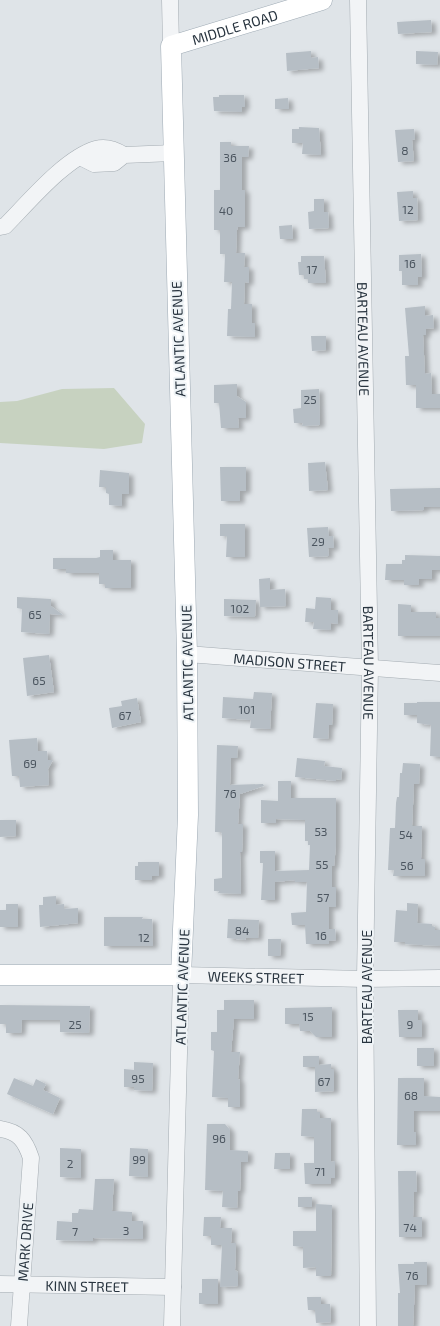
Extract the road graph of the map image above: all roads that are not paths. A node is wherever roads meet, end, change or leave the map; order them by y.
1 (170, 0) edge
2 (322, 0) edge
3 (358, 0) edge
4 (171, 46) junction
5 (173, 153) junction
6 (0, 227) edge
7 (187, 654) junction
8 (370, 667) junction
9 (440, 673) edge
10 (0, 975) edge
11 (181, 975) junction
12 (440, 978) edge
13 (365, 980) junction
14 (0, 1129) edge
15 (0, 1284) edge
16 (22, 1284) junction
17 (173, 1287) junction
18 (19, 1326) edge
19 (172, 1326) edge
20 (368, 1326) edge

1 - 4 street, ATLANTIC AVENUE
2 - 4 main road, MIDDLE ROAD
3 - 8 street, BARTEAU AVENUE
4 - 5 main road, ATLANTIC AVENUE
5 - 6 street
5 - 7 main road, ATLANTIC AVENUE
7 - 8 street, MADISON STREET
7 - 11 main road, ATLANTIC AVENUE
8 - 9 street, MADISON STREET
8 - 13 street, BARTEAU AVENUE
10 - 11 main road, WEEKS STREET
11 - 13 street, WEEKS STREET
11 - 17 street, ATLANTIC AVENUE
12 - 13 street, WEEKS STREET
13 - 20 street, BARTEAU AVENUE
14 - 16 street, MARK DRIVE
15 - 16 street, KINN STREET
16 - 17 street, KINN STREET
16 - 18 street, MARK DRIVE
17 - 19 street, ATLANTIC AVENUE

